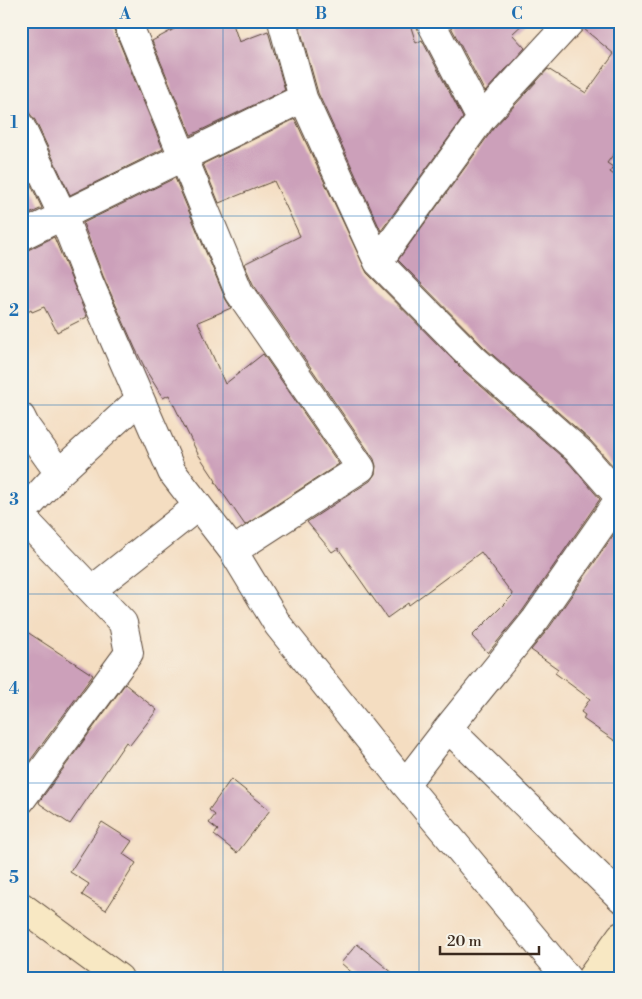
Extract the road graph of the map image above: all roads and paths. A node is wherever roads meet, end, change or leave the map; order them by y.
1 (126, 21) edge
2 (282, 21) edge
3 (430, 21) edge
4 (571, 21) edge
5 (303, 98) junction
6 (481, 119) junction
7 (21, 127) edge
8 (184, 157) junction
9 (63, 216) junction
10 (21, 236) edge
11 (378, 262) junction
12 (140, 399) junction
13 (21, 417) edge
14 (59, 473) junction
15 (198, 506) junction
16 (21, 515) edge
17 (233, 551) junction
18 (92, 590) junction
19 (448, 728) junction
20 (406, 784) junction
21 (21, 800) edge
22 (621, 898) edge
23 (21, 906) edge
24 (621, 936) edge
25 (119, 978) edge
26 (567, 978) edge
27 (591, 978) edge

1 - 8 street
2 - 5 street
3 - 6 street
4 - 6 street
5 - 8 street
5 - 11 street
6 - 11 street
7 - 9 street
8 - 9 street
8 - 17 street
9 - 10 street
9 - 12 street
11 - 19 street
12 - 14 street
12 - 15 street
13 - 14 street
14 - 16 street
15 - 17 street
15 - 18 street
16 - 18 street
17 - 20 street
18 - 21 street
19 - 20 street
19 - 22 street
20 - 26 street
23 - 25 main road
24 - 27 main road

